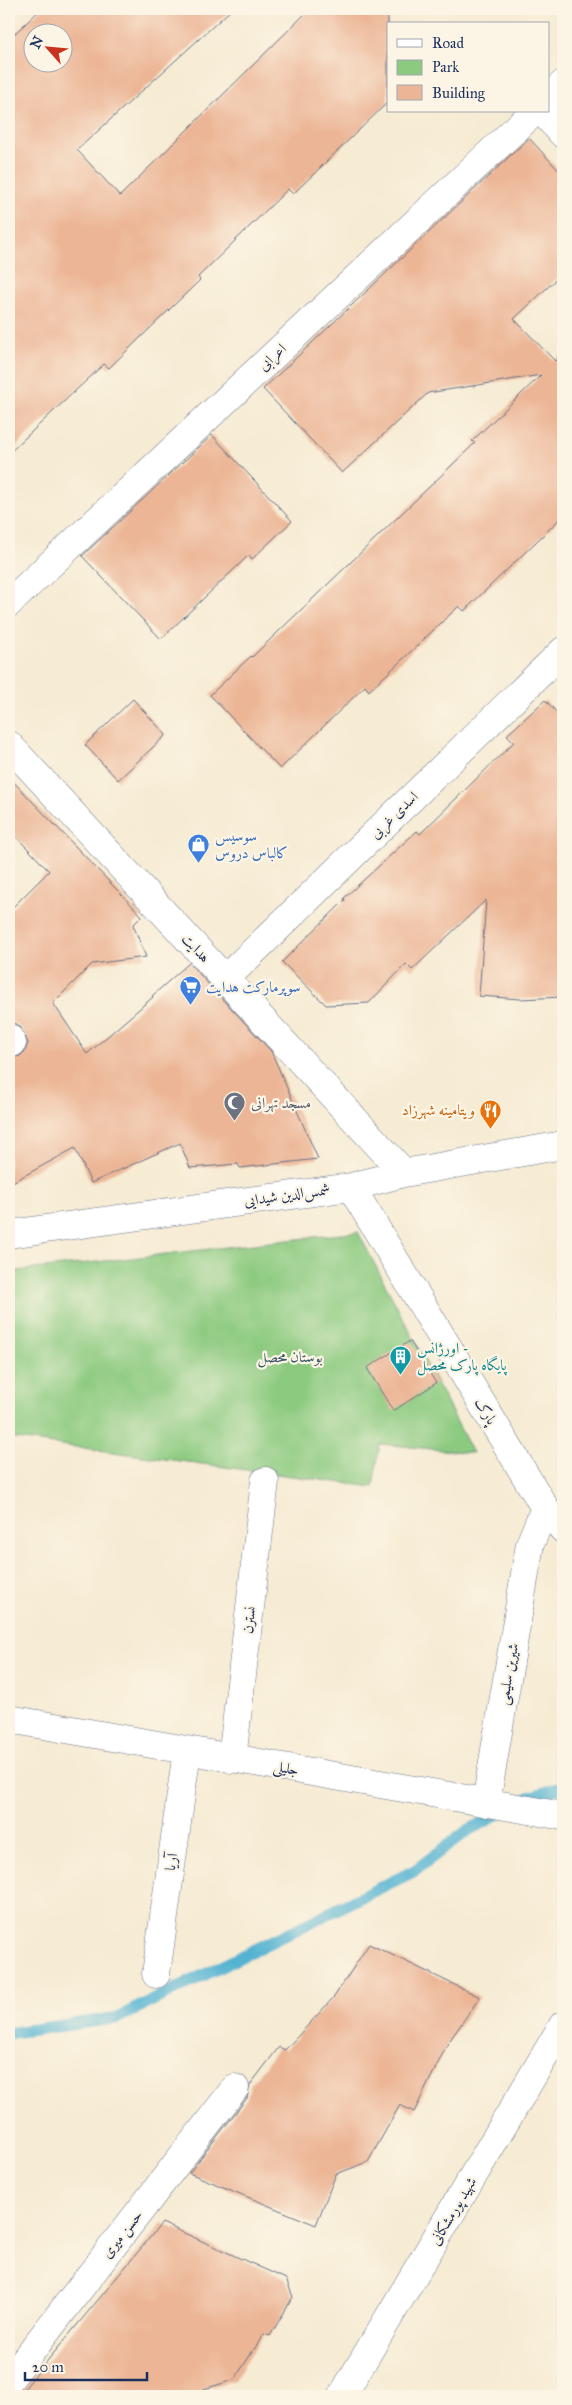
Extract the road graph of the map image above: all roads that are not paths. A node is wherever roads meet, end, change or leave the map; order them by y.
1 (563, 84) edge
2 (550, 96) edge
3 (534, 112) edge
4 (543, 112) edge
5 (563, 134) edge
6 (9, 602) edge
7 (563, 651) edge
8 (9, 745) edge
9 (225, 979) junction
10 (563, 1145) edge
11 (404, 1173) junction
12 (351, 1187) junction
13 (9, 1234) edge
14 (265, 1482) dead end
15 (545, 1508) junction
16 (563, 1529) edge
17 (9, 1720) edge
18 (187, 1751) junction
19 (232, 1759) junction
20 (486, 1803) junction
21 (563, 1816) edge
22 (156, 1974) dead end
23 (562, 2031) edge
24 (235, 2088) dead end
25 (9, 2380) edge
26 (342, 2396) edge

1 - 2 street
3 - 6 street, اعرابی
4 - 5 street
7 - 9 street, اسدی غربی
8 - 9 street, هدایت
9 - 11 street, هدایت
10 - 11 street, شمس‌الدین شیدایی
11 - 12 street, شمس‌الدین شیدایی
12 - 13 street, شمس‌الدین شیدایی
12 - 15 street, پارک
14 - 19 street, نسترن
15 - 16 street, پارک
15 - 20 street, شیرین سلیمی
17 - 18 street, جلیلی
18 - 19 street, جلیلی
18 - 22 street, آریا
19 - 20 street, جلیلی
20 - 21 street, جلیلی
23 - 26 street, شهید پورمشکانی
24 - 25 street, حسن میری

